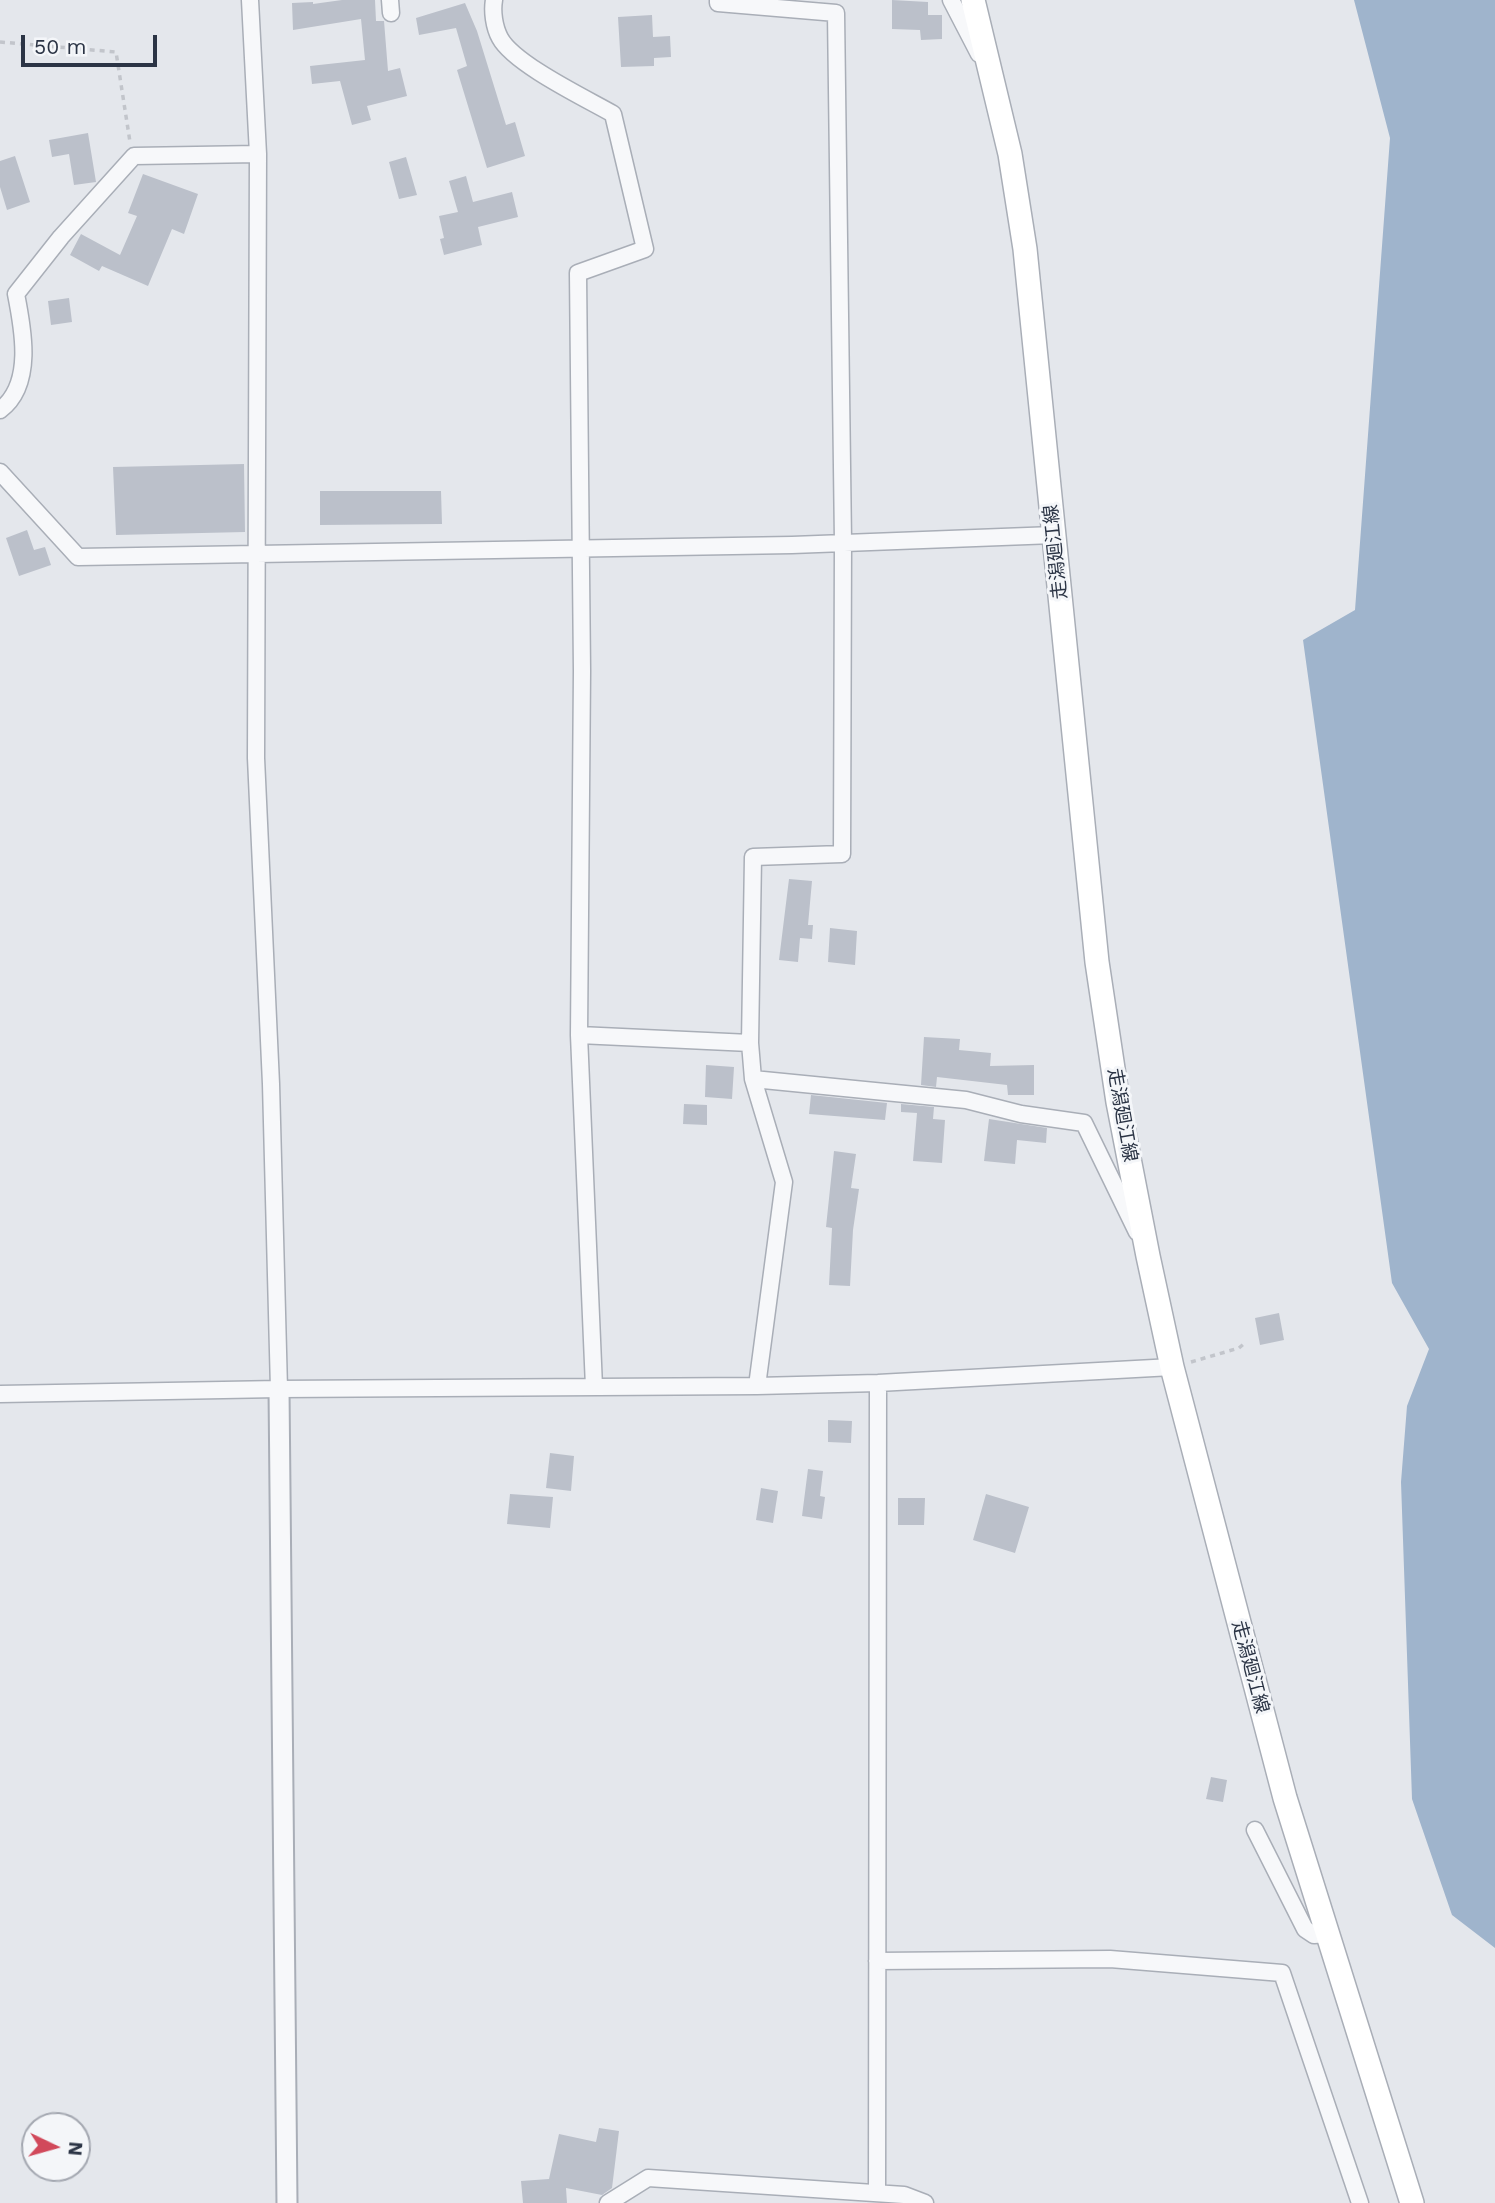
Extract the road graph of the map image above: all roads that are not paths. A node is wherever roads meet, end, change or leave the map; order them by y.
1 (250, 0) edge
2 (494, 0) edge
3 (718, 0) edge
4 (951, 0) edge
5 (973, 0) edge
6 (992, 79) junction
7 (258, 154) junction
8 (8, 292) edge
9 (0, 410) edge
10 (0, 472) edge
11 (1054, 535) junction
12 (843, 542) junction
13 (581, 546) junction
14 (257, 555) junction
15 (579, 1035) junction
16 (750, 1043) junction
17 (753, 1079) junction
18 (1148, 1256) junction
19 (1172, 1367) junction
20 (878, 1383) junction
21 (757, 1386) junction
22 (594, 1387) junction
23 (279, 1389) junction
24 (0, 1394) edge
25 (1255, 1830) dead end
26 (1327, 1934) junction
27 (877, 1961) junction
28 (877, 2193) junction
29 (287, 2203) edge
30 (608, 2203) edge
31 (925, 2203) edge
32 (1360, 2203) edge
33 (1412, 2203) edge

1 - 7 street
2 - 13 street
3 - 12 street
4 - 6 street
5 - 6 main road, 走潟廻江線
6 - 11 main road, 走潟廻江線
7 - 8 street
7 - 14 street
8 - 9 street
10 - 14 street
11 - 12 street
11 - 18 main road, 走潟廻江線
12 - 13 street
12 - 16 street
13 - 14 street
13 - 15 street
14 - 23 street
15 - 16 street
15 - 22 street
16 - 17 street
17 - 18 street
17 - 21 street
18 - 19 main road, 走潟廻江線
19 - 20 street
19 - 26 main road, 走潟廻江線
20 - 21 street
20 - 27 street
21 - 22 street
22 - 23 street
23 - 24 street
23 - 29 street
25 - 26 street
26 - 33 main road, 走潟廻江線
27 - 28 street
27 - 32 street
28 - 30 street
28 - 31 street

